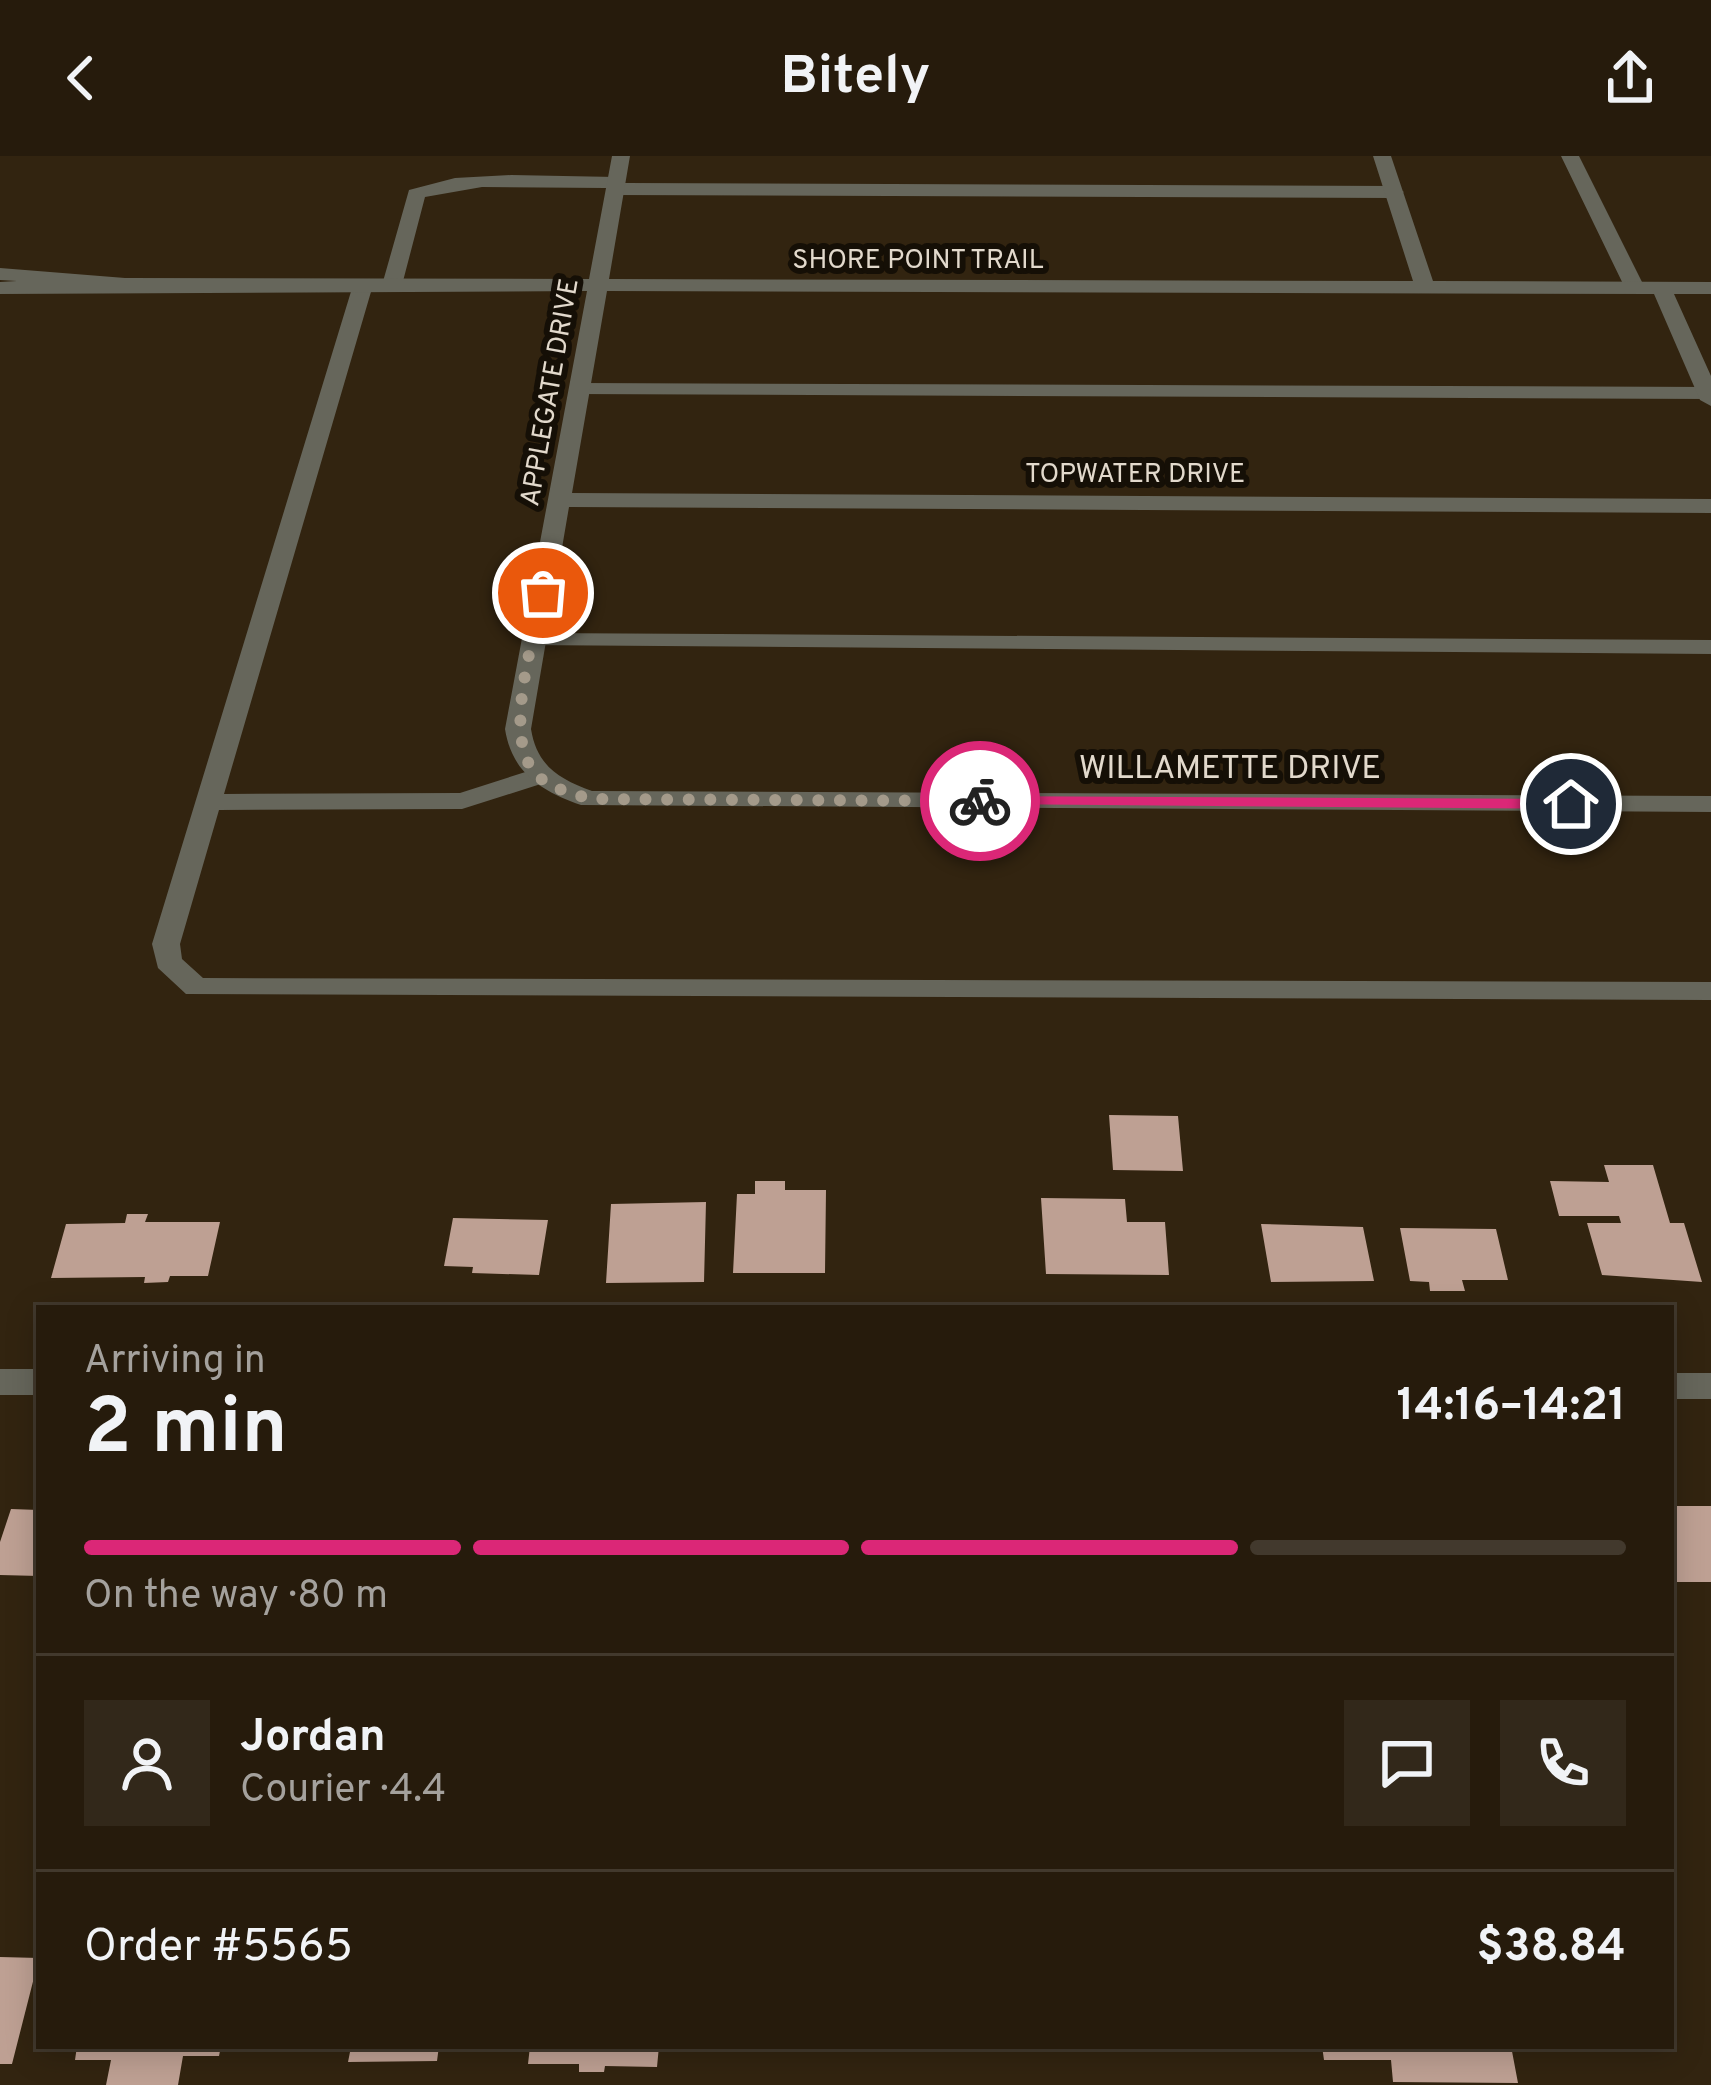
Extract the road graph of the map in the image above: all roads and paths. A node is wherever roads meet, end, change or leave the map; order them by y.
1 (621, 156) edge
2 (1382, 156) edge
3 (1570, 156) edge
4 (616, 186) junction
5 (1394, 192) junction
6 (0, 274) edge
7 (125, 284) junction
8 (378, 285) junction
9 (598, 285) junction
10 (1425, 287) junction
11 (0, 288) edge
12 (1635, 288) junction
13 (1661, 288) junction
14 (1711, 288) edge
15 (580, 389) junction
16 (1710, 395) edge
17 (560, 500) junction
18 (1711, 506) edge
19 (534, 640) junction
20 (1711, 647) edge
21 (538, 776) junction
22 (208, 802) junction
23 (1711, 804) edge
24 (1711, 991) edge
25 (0, 1382) edge
26 (36, 1382) edge
27 (1674, 1386) edge
28 (1711, 1386) edge

1 - 4 street, APPLEGATE DRIVE
2 - 5 street
3 - 12 street
4 - 5 street
4 - 8 street
4 - 9 street, APPLEGATE DRIVE
5 - 10 street
6 - 7 street, SHORE POINT TRAIL
7 - 8 street, SHORE POINT TRAIL
7 - 11 street, SHORE POINT TRAIL
8 - 9 street, SHORE POINT TRAIL
8 - 22 street
9 - 10 street, SHORE POINT TRAIL
9 - 15 street, APPLEGATE DRIVE
10 - 12 street, SHORE POINT TRAIL
12 - 13 street, SHORE POINT TRAIL
13 - 14 street, SHORE POINT TRAIL
13 - 16 street
15 - 16 street
15 - 17 street, APPLEGATE DRIVE
17 - 18 street, TOPWATER DRIVE
17 - 19 street, APPLEGATE DRIVE
19 - 20 street
19 - 21 street, APPLEGATE DRIVE
21 - 22 street
21 - 23 street, WILLAMETTE DRIVE
22 - 24 street
25 - 26 street
27 - 28 street

